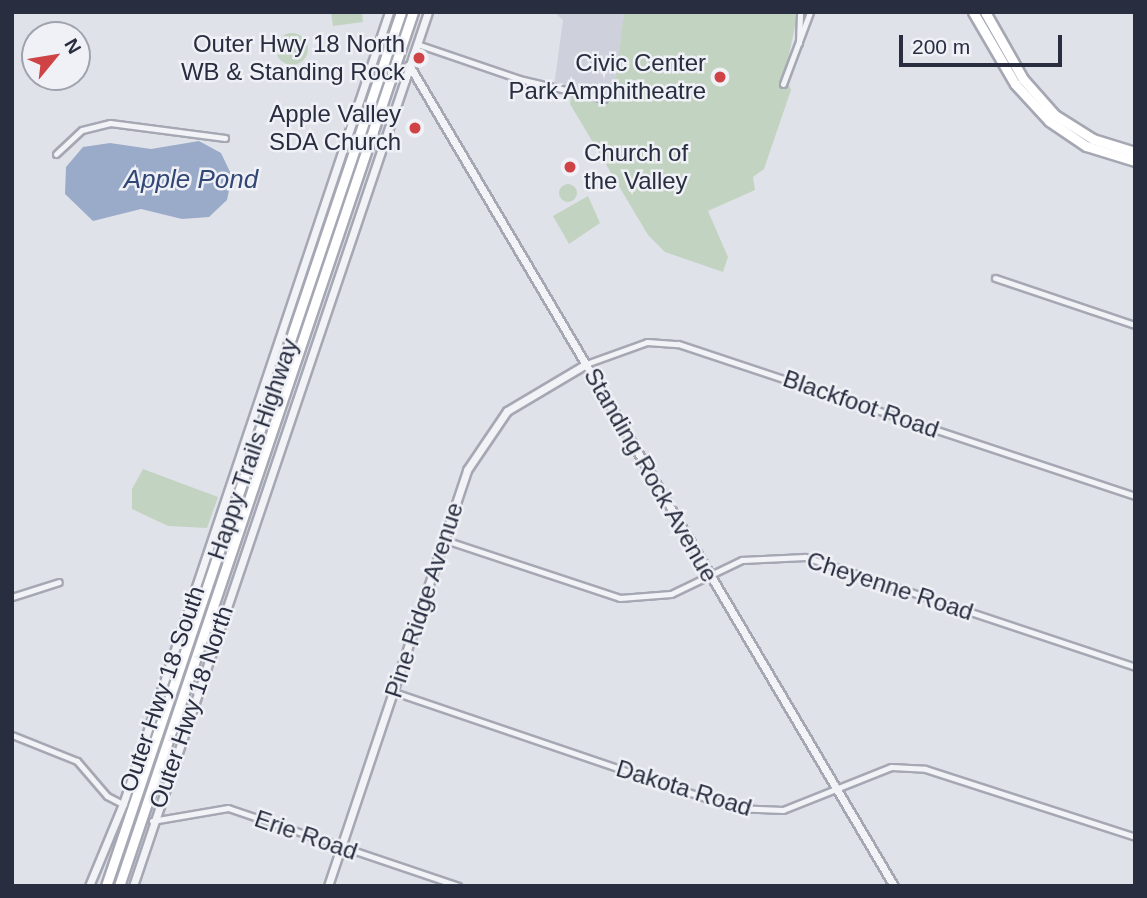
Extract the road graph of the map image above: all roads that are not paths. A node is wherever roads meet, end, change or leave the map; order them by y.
1 (389, 12) edge
2 (401, 12) edge
3 (413, 12) edge
4 (428, 12) edge
5 (800, 12) edge
6 (810, 12) edge
7 (973, 12) edge
8 (985, 12) edge
9 (799, 43) junction
10 (417, 44) junction
11 (409, 65) junction
12 (783, 84) dead end
13 (604, 99) dead end
14 (225, 138) dead end
15 (1135, 152) edge
16 (56, 154) dead end
17 (1135, 162) edge
18 (995, 278) dead end
19 (1135, 325) edge
20 (586, 364) junction
21 (1135, 496) edge
22 (445, 540) junction
23 (710, 577) junction
24 (59, 582) dead end
25 (12, 597) edge
26 (1135, 667) edge
27 (394, 692) junction
28 (12, 735) edge
29 (835, 789) junction
30 (123, 804) junction
31 (152, 821) junction
32 (1135, 837) edge
33 (342, 846) junction
34 (89, 886) edge
35 (106, 886) edge
36 (119, 886) edge
37 (133, 886) edge
38 (328, 886) edge
39 (458, 886) edge
40 (894, 886) edge

1 - 30 street, Outer Hwy 18 South
2 - 35 main road, Happy Trails Highway
3 - 36 main road, Happy Trails Highway
4 - 10 street, Outer Hwy 18 North
5 - 9 street
6 - 9 street
7 - 17 main road
8 - 15 main road
9 - 12 street
10 - 11 street, Outer Hwy 18 North
10 - 13 street
11 - 20 street, Standing Rock Avenue
11 - 31 street, Outer Hwy 18 North
14 - 16 street
18 - 19 street
20 - 21 street, Blackfoot Road
20 - 22 street, Pine Ridge Avenue
20 - 23 street, Standing Rock Avenue
22 - 23 street, Cheyenne Road
22 - 27 street, Pine Ridge Avenue
23 - 26 street, Cheyenne Road
23 - 29 street, Standing Rock Avenue
24 - 25 street
27 - 29 street, Dakota Road
27 - 33 street, Pine Ridge Avenue
28 - 30 street
29 - 32 street, Dakota Road
29 - 40 street, Standing Rock Avenue
30 - 34 street, Outer Hwy 18 South
31 - 33 street, Erie Road
31 - 37 street, Outer Hwy 18 North
33 - 38 street, Pine Ridge Avenue
33 - 39 street, Erie Road

